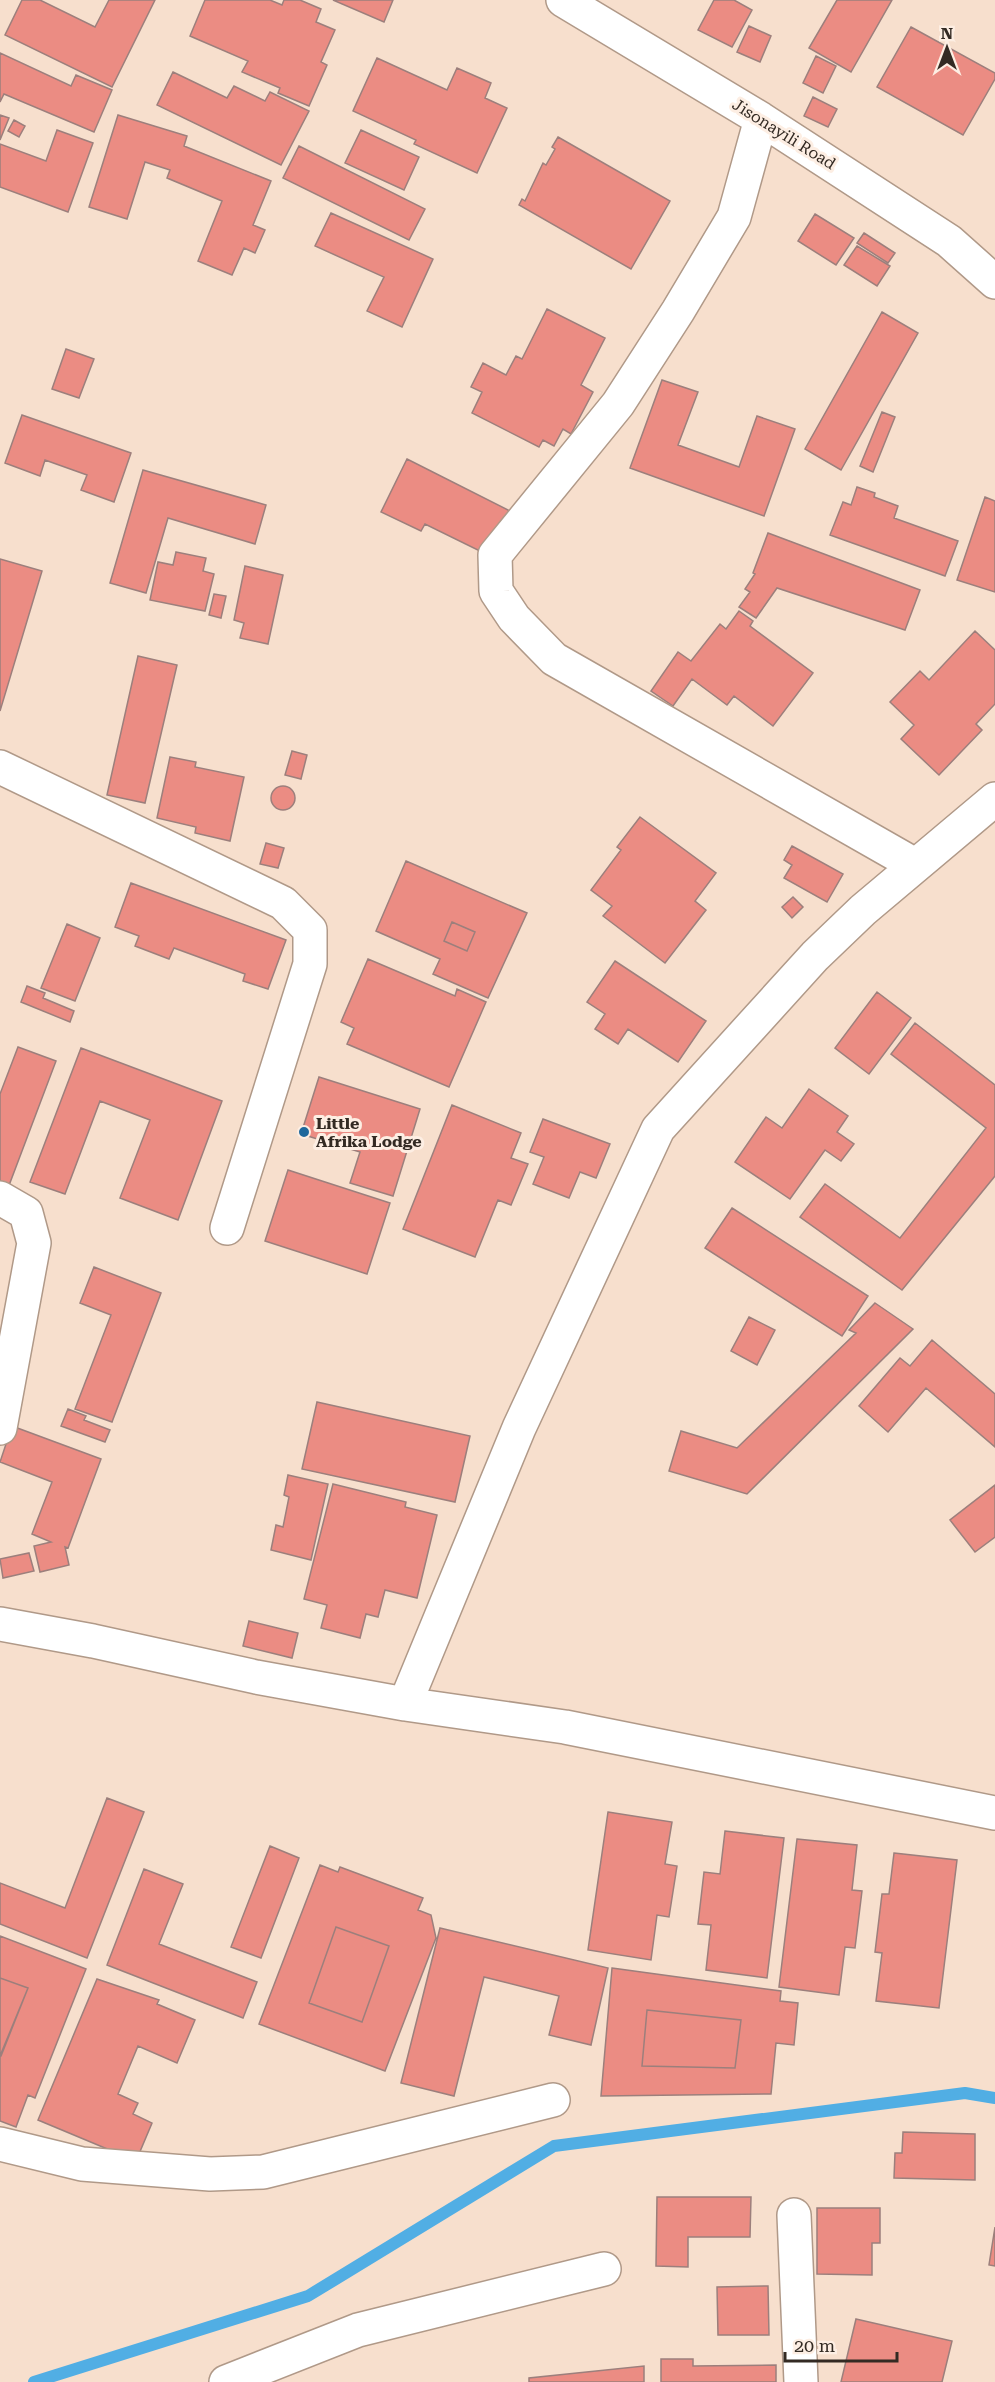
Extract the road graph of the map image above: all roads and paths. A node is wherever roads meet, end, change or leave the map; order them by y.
1 (563, 0) edge
2 (761, 119) junction
3 (995, 282) edge
4 (0, 767) edge
5 (995, 800) edge
6 (915, 865) junction
7 (0, 1198) edge
8 (227, 1228) dead end
9 (0, 1428) edge
10 (0, 1624) edge
11 (405, 1704) junction
12 (995, 1813) edge
13 (553, 2100) dead end
14 (0, 2145) edge
15 (794, 2215) dead end
16 (604, 2269) dead end
17 (226, 2382) edge
18 (801, 2382) edge

1 - 2 street, Jisonayili Road
2 - 3 street, Jisonayili Road
2 - 6 street
4 - 8 street
5 - 6 street
6 - 11 street
7 - 9 street
10 - 11 street
11 - 12 street
13 - 14 street
15 - 18 street
16 - 17 street

